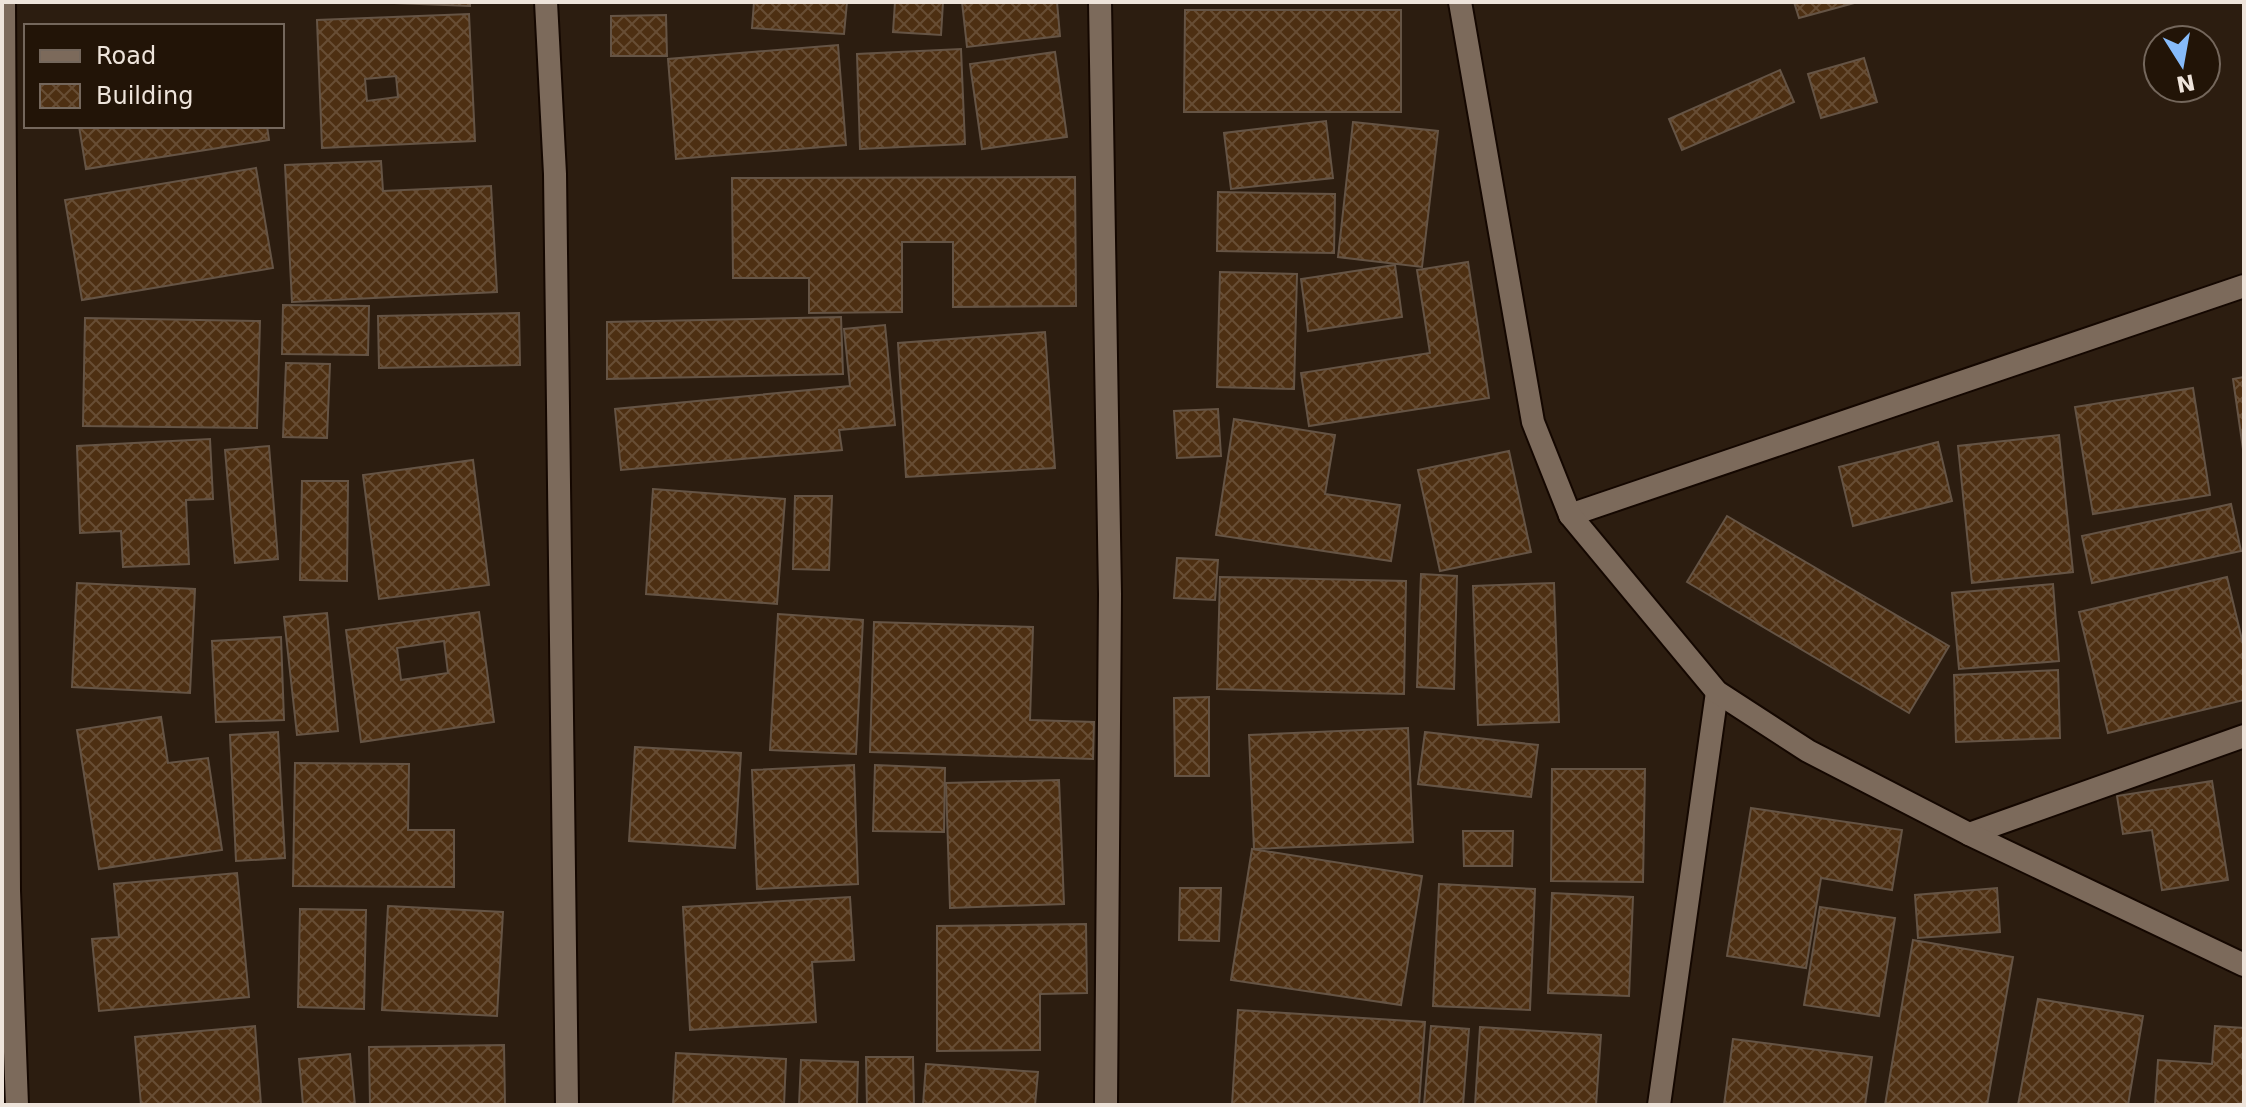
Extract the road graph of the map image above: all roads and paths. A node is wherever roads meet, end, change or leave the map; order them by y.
1 (4, 2) edge
2 (546, 2) edge
3 (1100, 2) edge
4 (1460, 2) edge
5 (2244, 286) edge
6 (1570, 515) junction
7 (1717, 692) junction
8 (2244, 736) edge
9 (1969, 834) junction
10 (2244, 965) edge
11 (17, 1105) edge
12 (567, 1105) edge
13 (1106, 1105) edge
14 (1659, 1105) edge

1 - 11 street
2 - 12 street
3 - 13 street
4 - 6 street
5 - 6 street
6 - 7 street
7 - 9 street
7 - 14 street
8 - 9 street
9 - 10 street

